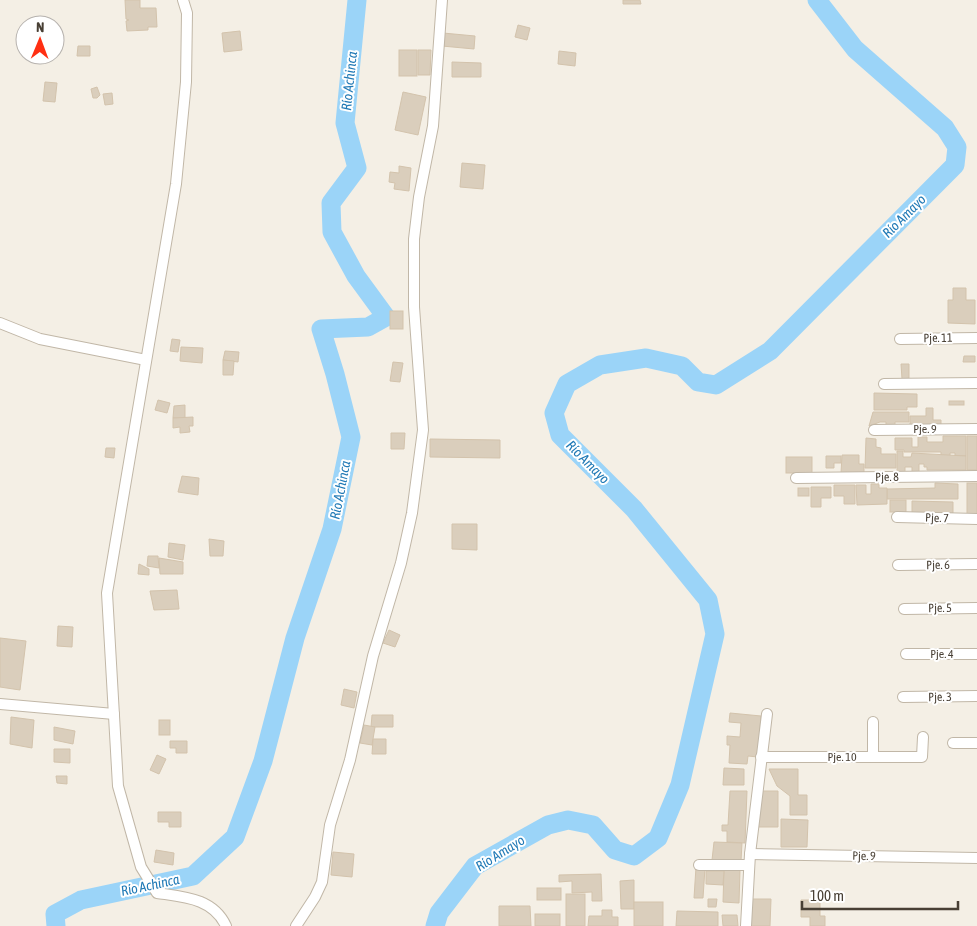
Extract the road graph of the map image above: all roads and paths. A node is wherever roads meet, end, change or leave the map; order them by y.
1 (183, 0) edge
2 (442, 0) edge
3 (0, 323) edge
4 (977, 338) edge
5 (900, 339) dead end
6 (146, 360) junction
7 (977, 383) edge
8 (884, 384) dead end
9 (977, 429) edge
10 (874, 430) dead end
11 (977, 476) edge
12 (796, 478) dead end
13 (897, 517) dead end
14 (977, 519) edge
15 (977, 564) edge
16 (898, 565) dead end
17 (977, 608) edge
18 (904, 609) dead end
19 (906, 654) dead end
20 (977, 654) edge
21 (977, 696) edge
22 (903, 697) dead end
23 (0, 704) edge
24 (114, 714) junction
25 (767, 714) dead end
26 (873, 722) dead end
27 (923, 737) dead end
28 (953, 743) dead end
29 (977, 743) edge
30 (761, 757) junction
31 (873, 758) junction
32 (977, 858) edge
33 (750, 859) junction
34 (699, 866) dead end
35 (226, 926) edge
36 (296, 926) edge
37 (746, 926) edge

1 - 6 street
2 - 36 street
3 - 6 street
4 - 5 street, Pje. 11
6 - 24 street
7 - 8 street
9 - 10 street, Pje. 9
11 - 12 street, Pje. 8
13 - 14 street, Pje. 7
15 - 16 street, Pje. 6
17 - 18 street, Pje. 5
19 - 20 street, Pje. 4
21 - 22 street, Pje. 3
23 - 24 street
24 - 35 street
25 - 30 street
26 - 31 street
27 - 31 street, Pje. 10
28 - 29 street
30 - 31 street, Pje. 10
30 - 33 street
32 - 33 street, Pje. 9
33 - 34 street, Pje. 9
33 - 37 street

